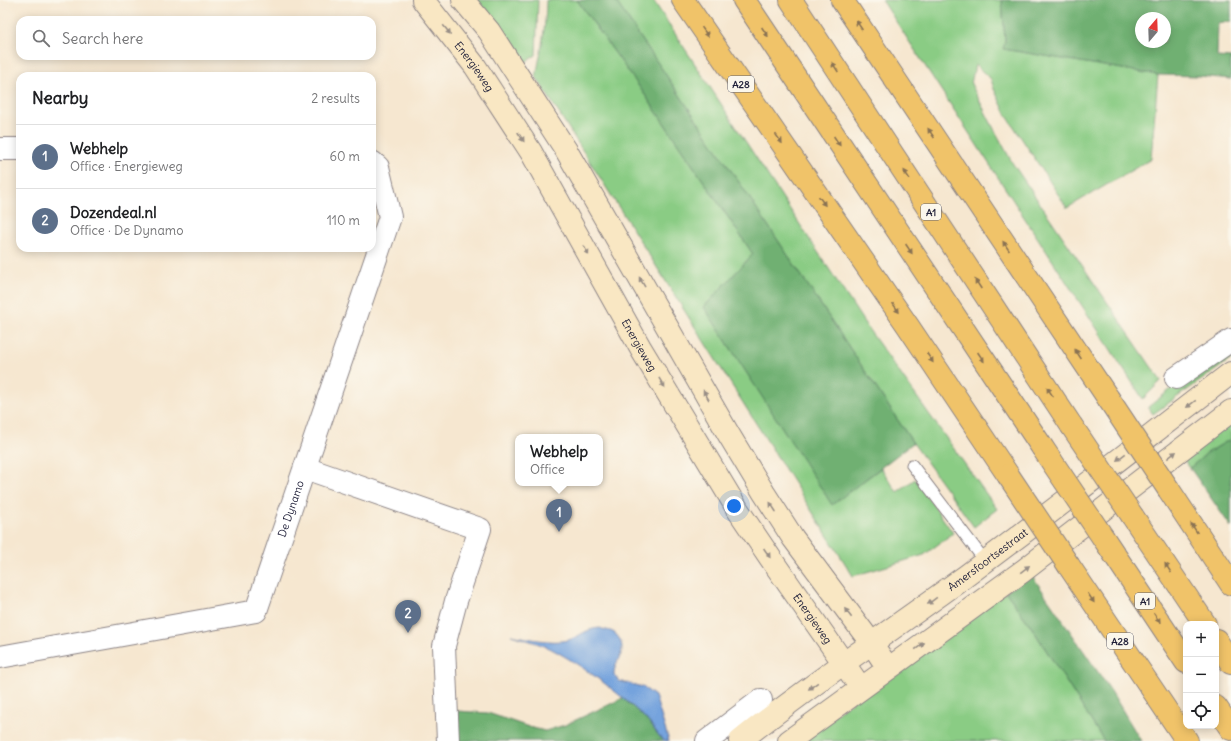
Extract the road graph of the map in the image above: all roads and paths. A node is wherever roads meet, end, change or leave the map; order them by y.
1 (423, 0) edge
2 (463, 0) edge
3 (683, 0) edge
4 (744, 0) edge
5 (791, 0) edge
6 (842, 0) edge
7 (0, 149) edge
8 (16, 149) edge
9 (376, 165) edge
10 (1231, 340) edge
11 (1231, 373) edge
12 (1176, 378) dead end
13 (1231, 411) edge
14 (912, 465) dead end
15 (305, 468) junction
16 (986, 561) junction
17 (1231, 584) edge
18 (1203, 621) edge
19 (872, 644) junction
20 (1219, 645) edge
21 (0, 657) edge
22 (1183, 658) edge
23 (844, 663) junction
24 (1231, 663) edge
25 (888, 668) junction
26 (861, 688) junction
27 (762, 700) dead end
28 (1219, 711) edge
29 (1170, 716) junction
30 (1231, 729) edge
31 (448, 741) edge
32 (707, 741) edge
33 (740, 741) edge
34 (789, 741) edge
35 (1179, 741) edge
36 (1187, 741) edge

1 -> 23 main road, Energieweg
19 -> 2 main road
3 -> 29 highway, A28, bridge
4 -> 22 highway, A1, bridge
18 -> 5 highway, A1, bridge
17 -> 6 highway, bridge
7 - 8 street
9 - 15 street, De Dynamo
10 - 12 street
11 -> 16 main road, Amersfoortsestraat
25 -> 13 main road
14 - 16 lane
15 - 21 street, De Dynamo
15 - 31 street
16 -> 19 main road, Amersfoortsestraat
19 - 23 main road, Amersfoortsestraat
19 - 25 main road
20 - 24 highway
23 - 26 main road, Energieweg
23 -> 33 main road, Amersfoortsestraat
25 - 26 main road
26 - 34 main road
27 - 32 street
28 - 30 highway
29 - 35 highway, A28
29 - 36 highway, A28

